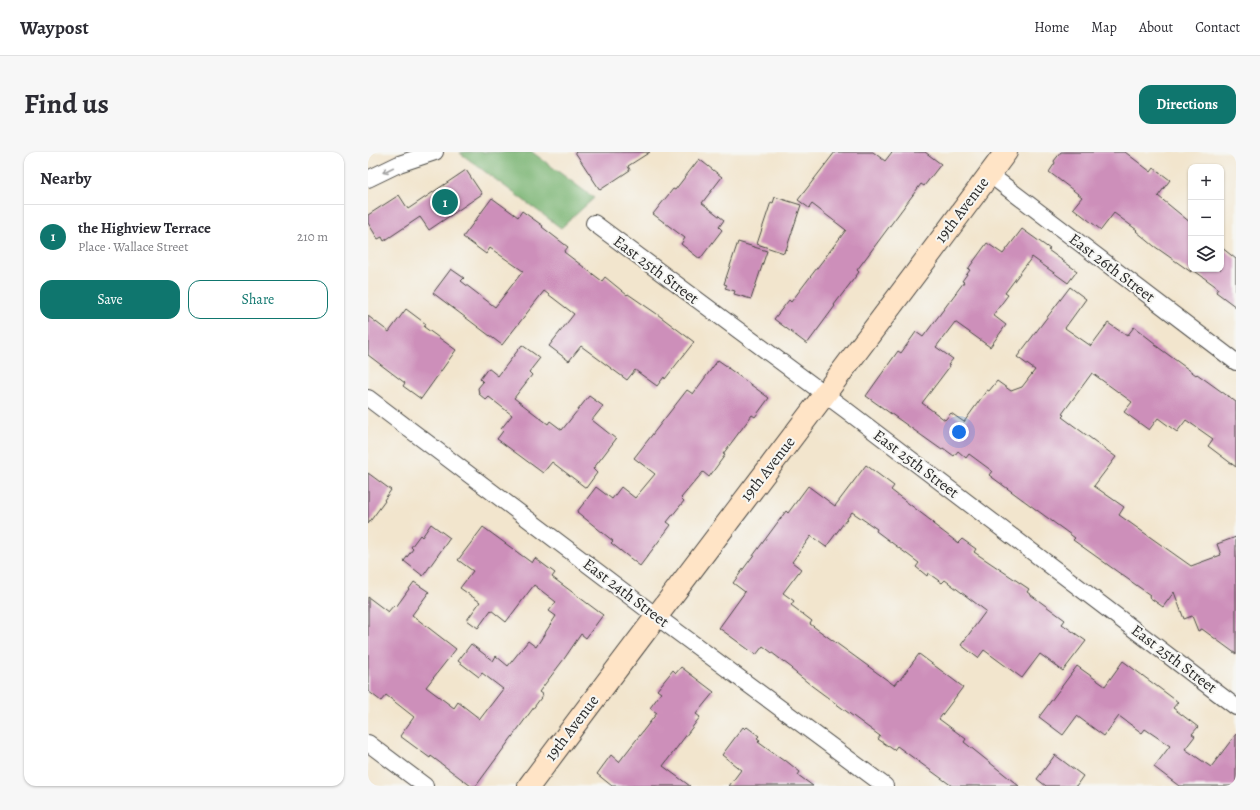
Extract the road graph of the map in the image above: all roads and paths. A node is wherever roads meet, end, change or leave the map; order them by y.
1 (435, 152) edge
2 (1006, 152) edge
3 (989, 174) junction
4 (368, 179) edge
5 (594, 223) dead end
6 (1236, 362) edge
7 (824, 394) junction
8 (368, 398) edge
9 (656, 616) junction
10 (1236, 707) edge
11 (368, 743) edge
12 (424, 786) edge
13 (529, 786) edge
14 (885, 786) edge

1 -> 4 street
2 - 3 street, 19th Avenue
3 - 6 street, East 26th Street
3 - 7 street, 19th Avenue
5 - 7 street, East 25th Street
7 - 9 street, 19th Avenue
7 - 10 street, East 25th Street
8 - 9 street, East 24th Street
9 - 13 street, 19th Avenue
9 - 14 street, East 24th Street
11 - 12 street

